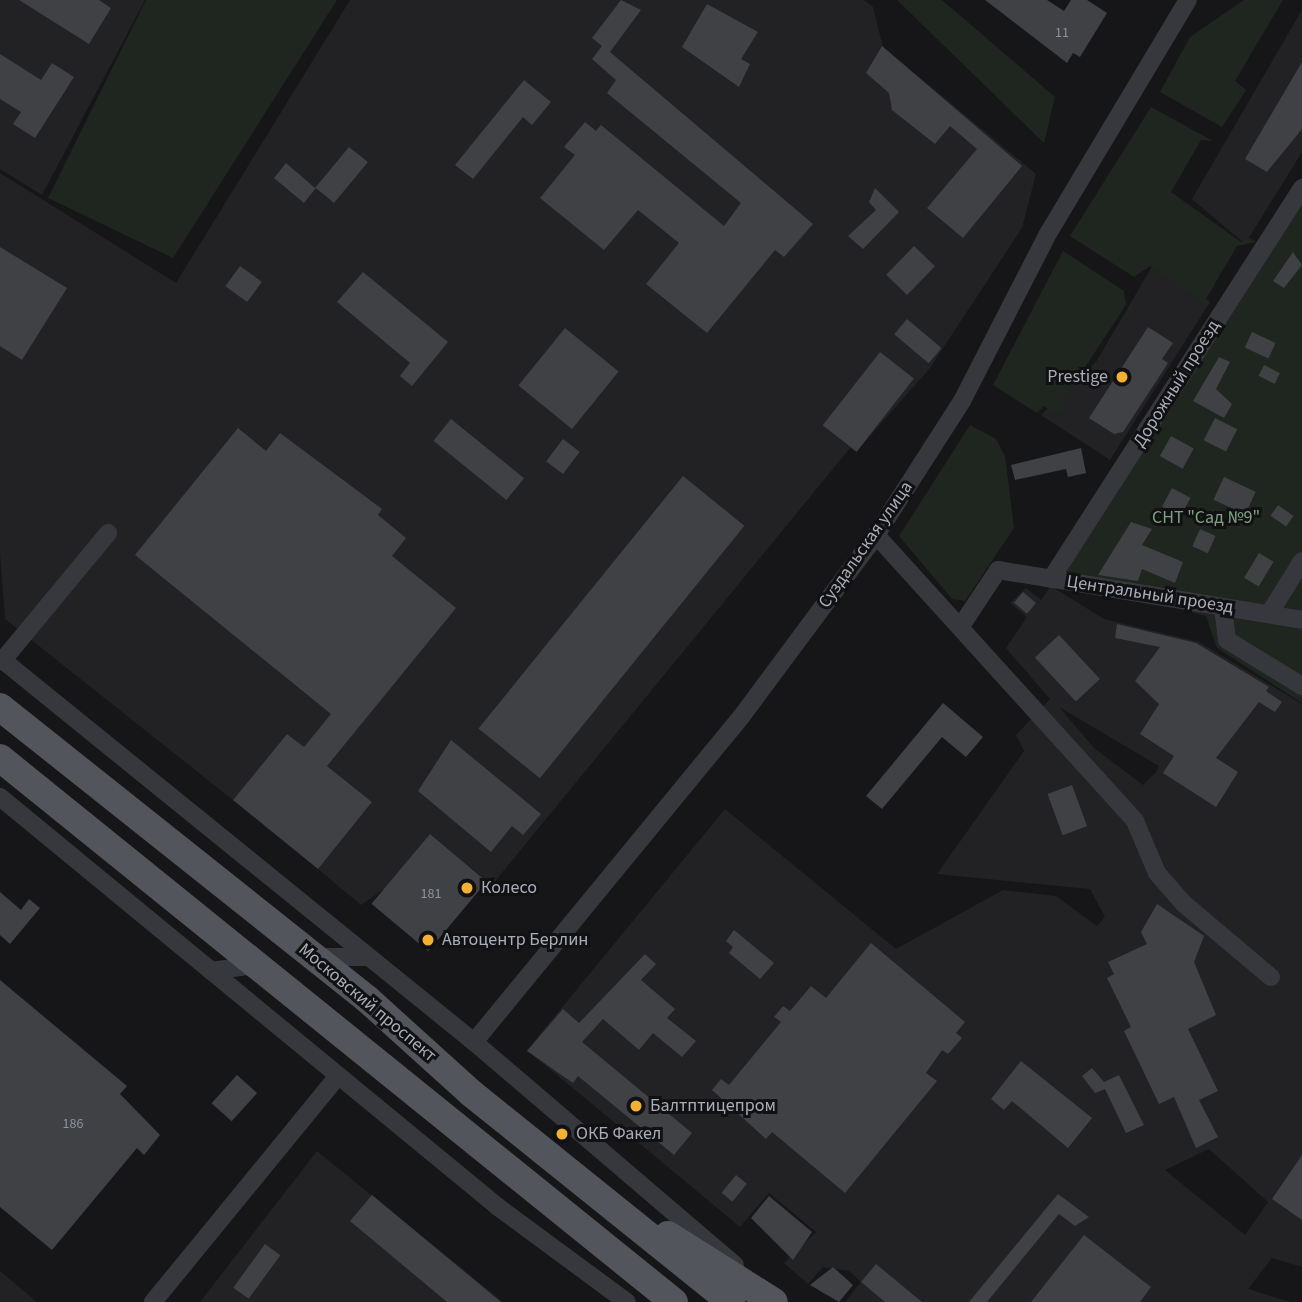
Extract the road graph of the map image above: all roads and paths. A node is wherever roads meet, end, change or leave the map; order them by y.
1 (1188, 0) edge
2 (1302, 188) edge
3 (108, 533) dead end
4 (876, 536) junction
5 (1302, 561) edge
6 (1051, 579) junction
7 (1223, 607) junction
8 (1269, 614) junction
9 (1302, 620) edge
10 (961, 626) junction
11 (1, 659) edge
12 (1302, 687) edge
13 (0, 707) edge
14 (0, 758) edge
15 (0, 797) edge
16 (315, 957) junction
17 (368, 957) junction
18 (255, 965) junction
19 (211, 971) junction
20 (1271, 977) dead end
21 (474, 1042) junction
22 (337, 1077) junction
23 (589, 1190) junction
24 (583, 1229) junction
25 (153, 1302) edge
26 (626, 1302) edge
27 (654, 1302) edge
28 (674, 1302) edge
29 (731, 1302) edge
30 (776, 1302) edge

1 - 4 street, Суздальская улица
2 - 6 street, Дорожный проезд
3 - 11 street
4 - 10 street
4 - 21 street, Суздальская улица
5 - 8 street
6 - 7 street, Центральный проезд
6 - 10 street, Центральный проезд
7 - 8 street, Центральный проезд
7 - 12 street
8 - 9 street, Центральный проезд
10 - 20 street
11 - 17 street, Московский проспект
13 - 16 main road, Московский проспект
14 - 18 main road
15 - 19 street
16 - 17 street
16 - 23 main road, Московский проспект
17 - 21 street, Московский проспект
18 - 19 street
18 - 24 main road
19 - 22 street
21 - 30 street, Московский проспект
22 - 25 street
22 - 26 street
23 - 29 main road, Московский проспект
23 - 30 main road
24 - 27 main road
24 - 28 main road

